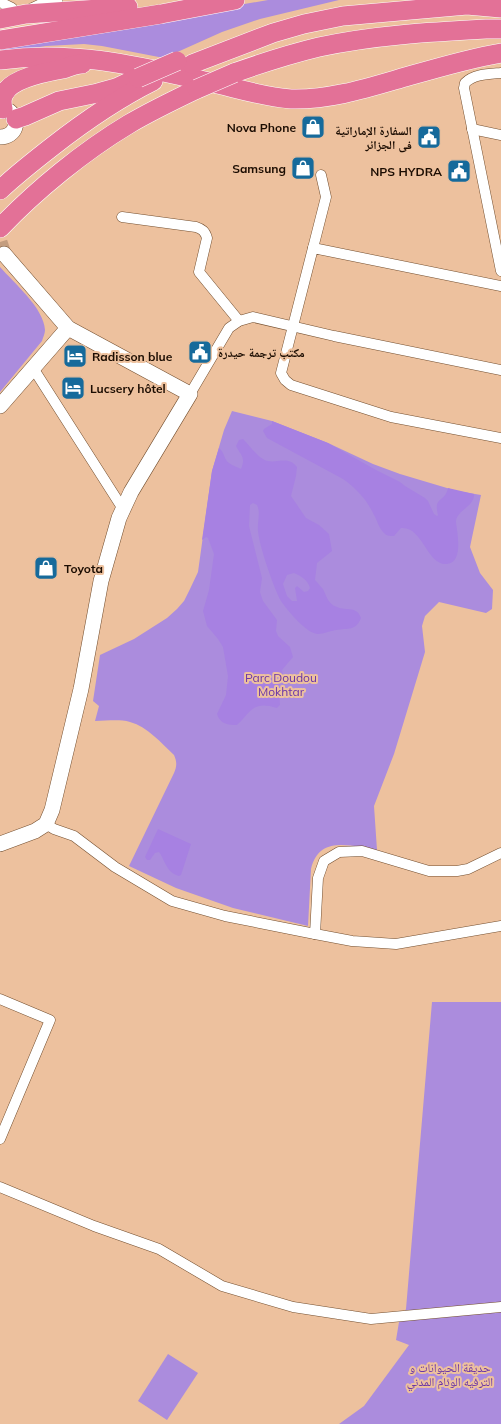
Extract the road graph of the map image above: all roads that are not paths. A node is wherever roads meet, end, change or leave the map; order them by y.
1 (55, 0) edge
2 (199, 0) edge
3 (235, 0) edge
4 (0, 2) edge
5 (501, 8) edge
6 (13, 16) edge
7 (501, 29) edge
8 (0, 40) edge
9 (501, 52) edge
10 (0, 60) edge
11 (121, 63) junction
12 (501, 73) edge
13 (146, 79) junction
14 (6, 122) edge
15 (472, 129) junction
16 (501, 135) edge
17 (0, 148) edge
18 (321, 175) dead end
19 (1, 189) edge
20 (122, 217) dead end
21 (3, 225) edge
22 (497, 236) edge
23 (313, 248) junction
24 (4, 254) dead end
25 (501, 271) edge
26 (501, 286) edge
27 (239, 321) junction
28 (293, 326) junction
29 (68, 328) junction
30 (34, 368) junction
31 (501, 370) edge
32 (190, 394) junction
33 (0, 406) edge
34 (501, 438) edge
35 (123, 509) junction
36 (46, 824) junction
37 (0, 844) edge
38 (501, 853) edge
39 (501, 926) edge
40 (315, 934) junction
41 (0, 999) edge
42 (2, 1126) edge
43 (0, 1139) edge
44 (0, 1187) edge
45 (501, 1306) edge

1 - 6 street
2 - 6 highway
3 - 8 highway
4 - 6 street
5 - 13 highway
7 - 21 highway, bridge
9 - 11 highway
10 - 11 highway
11 - 14 highway
12 - 15 street
13 - 14 highway
13 - 19 highway
14 - 17 street
15 - 16 street
15 - 22 street
18 - 23 street
20 - 27 street
22 - 25 street
23 - 26 street
23 - 28 street
24 - 29 street
27 - 28 street
27 - 32 street
28 - 31 street
28 - 34 street
29 - 30 street
29 - 32 street
30 - 33 street
30 - 35 street
32 - 35 street
35 - 36 street
36 - 37 street
36 - 40 street
38 - 40 street
39 - 40 street
41 - 42 street
42 - 43 street
44 - 45 street

